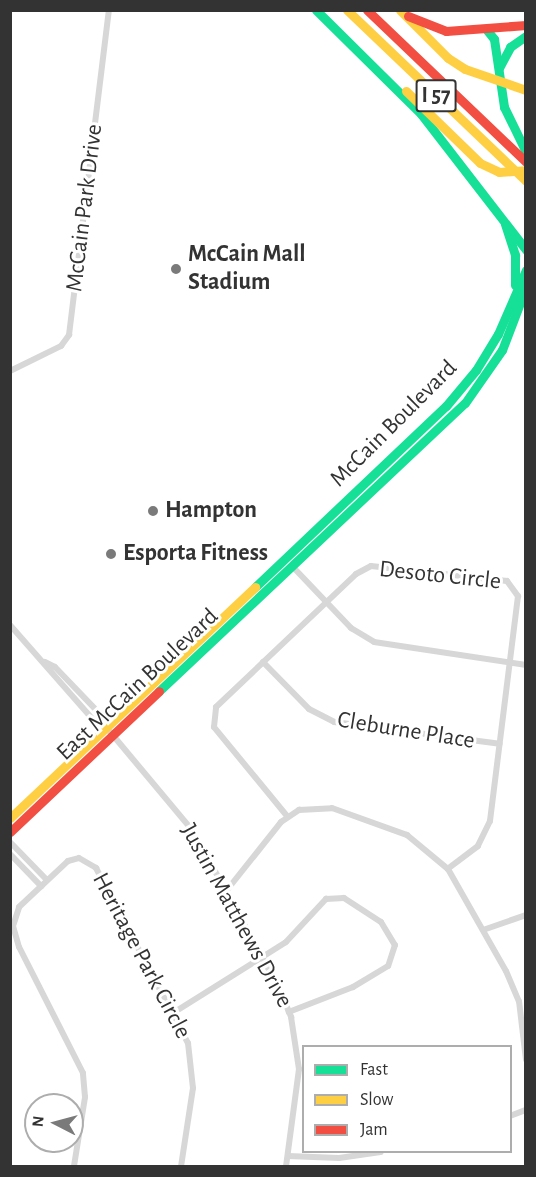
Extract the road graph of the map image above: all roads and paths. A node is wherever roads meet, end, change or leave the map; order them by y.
1 (109, 10) edge
2 (316, 10) edge
3 (346, 10) edge
4 (367, 10) edge
5 (400, 10) edge
6 (525, 26) edge
7 (486, 29) junction
8 (525, 36) edge
9 (498, 72) junction
10 (388, 77) junction
11 (525, 90) edge
12 (525, 152) edge
13 (525, 162) edge
14 (525, 170) edge
15 (525, 181) edge
16 (505, 224) junction
17 (525, 250) edge
18 (525, 270) edge
19 (525, 287) edge
20 (514, 292) junction
21 (524, 298) edge
22 (10, 371) edge
23 (289, 562) junction
24 (326, 602) junction
25 (10, 625) edge
26 (263, 662) junction
27 (510, 663) junction
28 (525, 665) edge
29 (109, 731) junction
30 (500, 744) junction
31 (26, 803) junction
32 (10, 812) edge
33 (287, 816) junction
34 (10, 818) edge
35 (10, 832) edge
36 (10, 842) edge
37 (10, 854) edge
38 (448, 869) junction
39 (44, 883) junction
40 (227, 890) junction
41 (525, 915) edge
42 (483, 930) junction
43 (263, 958) junction
44 (525, 995) edge
45 (518, 997) junction
46 (289, 1012) junction
47 (173, 1013) junction
48 (525, 1060) edge
49 (301, 1078) edge
50 (374, 1153) edge
51 (288, 1156) junction
52 (74, 1167) edge
53 (181, 1167) edge
54 (286, 1167) edge

1 - 22 street, McCain Park Drive
2 - 10 main road
3 - 15 main road, I 57
4 - 13 main road, I 57
5 - 7 main road
5 - 11 main road
6 - 7 main road
7 - 9 main road
8 - 9 main road
9 - 12 main road
10 - 14 main road
10 - 16 main road
16 - 17 main road
16 - 20 main road
18 - 20 main road, McCain Boulevard
19 - 21 main road, McCain Boulevard
20 - 23 main road, McCain Boulevard
21 - 23 main road, McCain Boulevard
23 - 24 street
23 - 29 main road, East McCain Boulevard
24 - 26 street, Desoto Circle
24 - 27 street
24 - 27 street, Desoto Circle
25 - 29 street, Justin Matthews Drive
26 - 30 street, Cleburne Place
26 - 33 street, Desoto Circle
27 - 28 street
27 - 30 street, Desoto Circle
29 - 31 main road, East McCain Boulevard
29 - 35 main road, East McCain Boulevard
29 - 40 street, Justin Matthews Drive
30 - 38 street, Desoto Circle
31 - 32 main road
31 - 34 main road, East McCain Boulevard
33 - 38 street
33 - 40 street
36 - 39 street
37 - 39 street
38 - 42 street
39 - 47 street, Heritage Park Circle
39 - 52 street, Heritage Park Circle
40 - 43 street, Justin Matthews Drive
41 - 42 street
42 - 45 street
43 - 46 street, Justin Matthews Drive
43 - 46 street
43 - 47 street
44 - 45 street
45 - 48 street
46 - 49 street, Justin Matthews Drive
47 - 53 street, Heritage Park Circle
49 - 51 street, Justin Matthews Drive
50 - 51 street
51 - 54 street, Justin Matthews Drive

